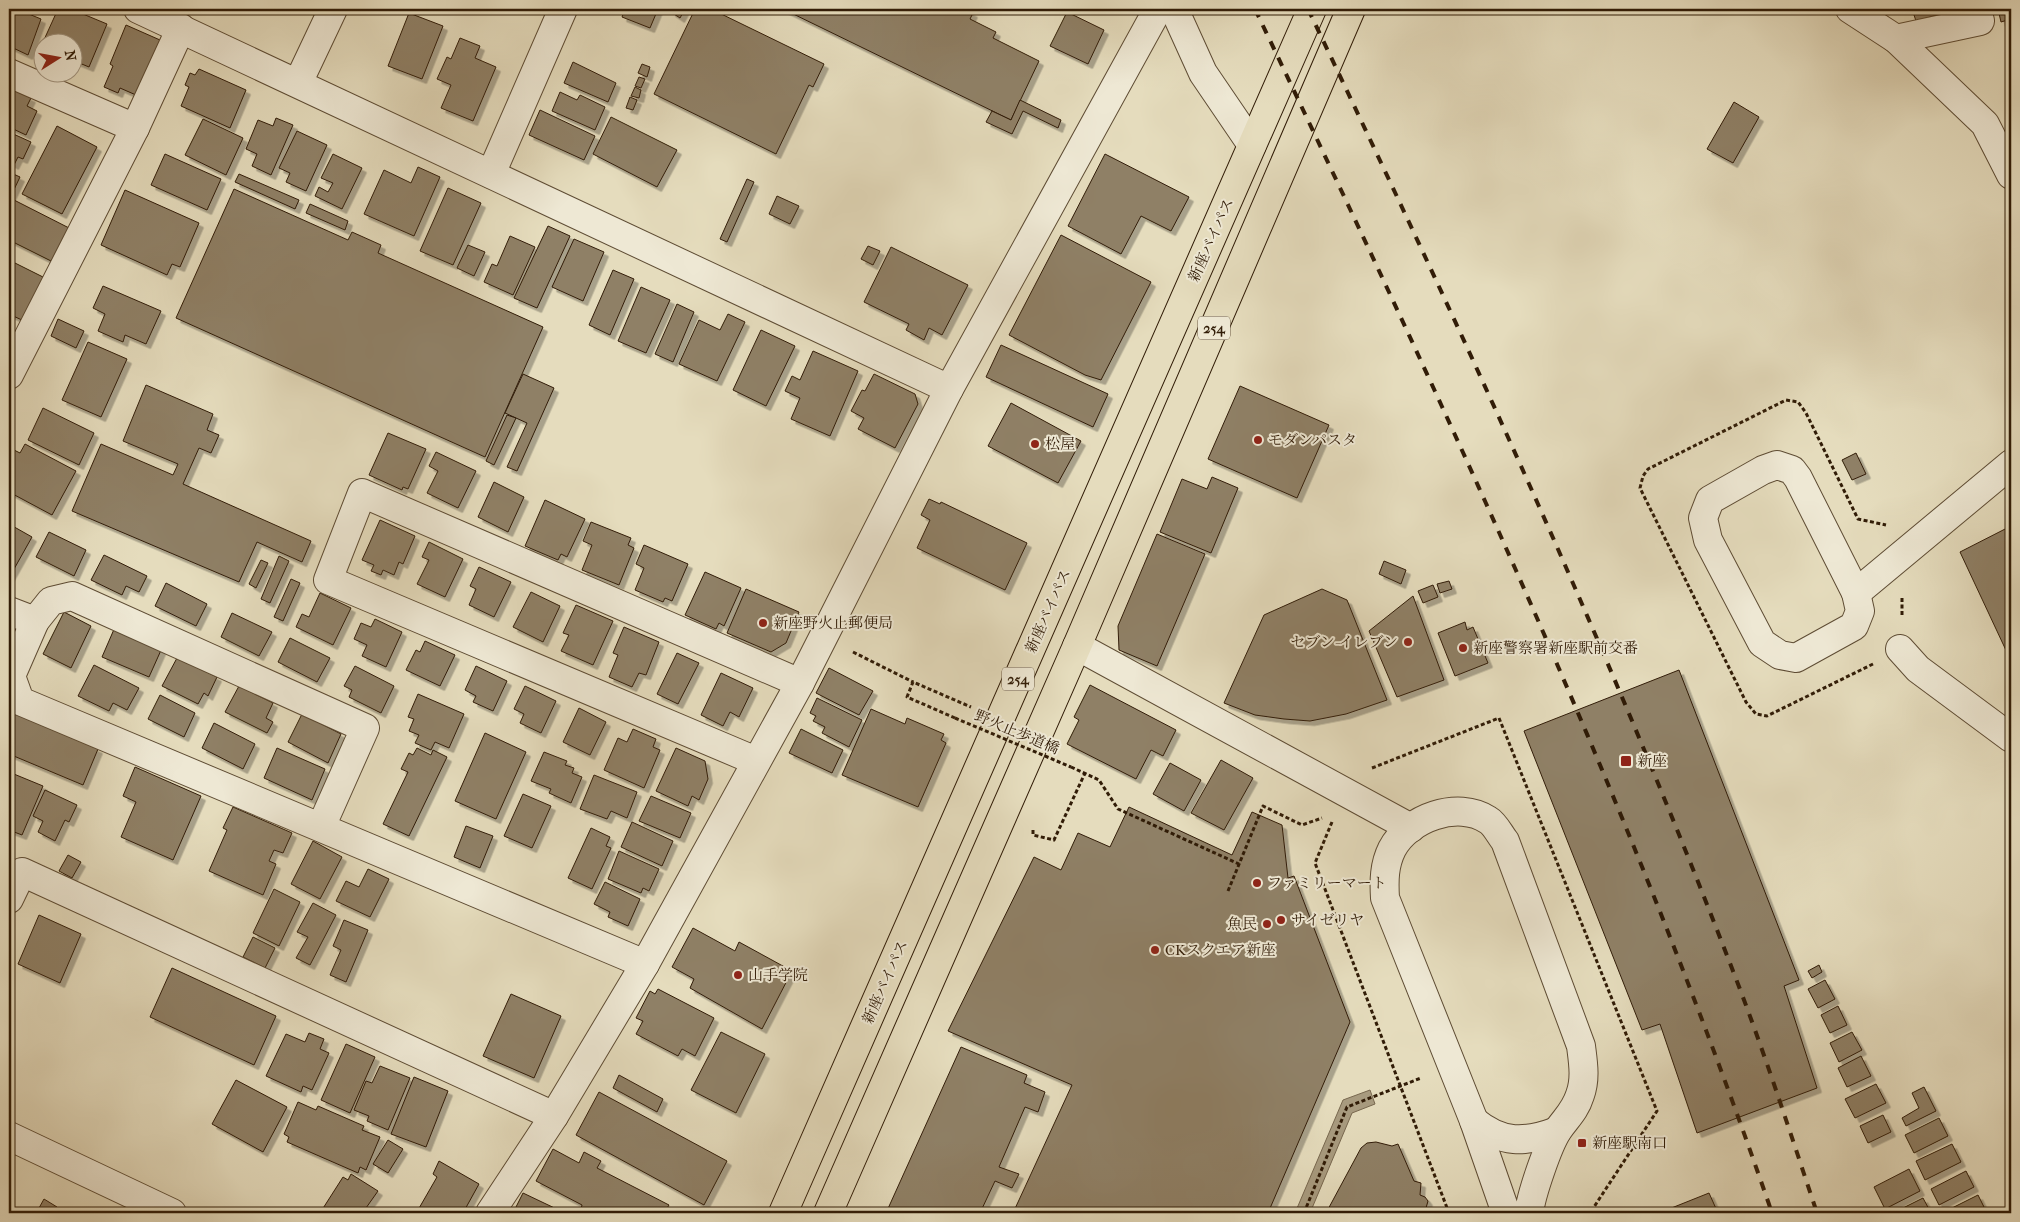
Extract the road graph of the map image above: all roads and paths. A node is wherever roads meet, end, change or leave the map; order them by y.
1 (138, 9) edge
2 (333, 9) edge
3 (563, 9) edge
4 (1158, 9) edge
5 (1174, 9) edge
6 (1312, 9) edge
7 (1351, 9) edge
8 (1850, 9) edge
9 (1977, 9) edge
10 (181, 28) junction
11 (1896, 39) junction
12 (9, 73) edge
13 (298, 83) junction
14 (135, 128) junction
15 (1252, 145) junction
16 (491, 174) junction
17 (2011, 175) edge
18 (9, 375) edge
19 (949, 389) junction
20 (2011, 464) edge
21 (1856, 593) junction
22 (9, 611) edge
23 (35, 622) junction
24 (824, 636) junction
25 (1077, 646) junction
26 (1909, 659) dead end
27 (913, 682) junction
28 (800, 683) junction
29 (976, 709) dead end
30 (2011, 738) edge
31 (756, 761) junction
32 (1085, 773) junction
33 (1328, 815) dead end
34 (1332, 821) dead end
35 (1034, 826) dead end
36 (321, 827) junction
37 (1411, 828) junction
38 (1239, 864) junction
39 (1228, 891) dead end
40 (9, 899) edge
41 (644, 964) junction
42 (1452, 1066) junction
43 (1399, 1087) junction
44 (554, 1116) junction
45 (1474, 1121) junction
46 (1557, 1131) junction
47 (9, 1136) edge
48 (172, 1213) edge
49 (490, 1213) edge
50 (783, 1213) edge
51 (828, 1213) edge
52 (1304, 1213) edge
53 (1449, 1213) edge
54 (1506, 1213) edge
55 (1529, 1213) edge

1 - 10 street
2 - 13 street
3 - 16 street
4 - 19 street
5 - 15 street
6 - 15 highway, 新座バイパス / 254
7 - 25 highway, 254
8 - 11 street
9 - 11 street
10 - 13 street
10 - 14 street
11 - 17 street
12 - 14 street
13 - 16 street
14 - 18 street
15 - 50 highway, 新座バイパス / 254
16 - 19 street
19 - 24 street
20 - 21 street
21 - 21 street
22 - 23 street
23 - 36 street
23 - 36 street
24 - 27 path
24 - 28 street
25 - 37 street
25 - 51 highway, 254
26 - 30 street
27 - 29 path
27 - 32 path, 野火止歩道橋, bridge
28 - 31 street
28 - 31 street
31 - 41 street
32 - 35 path
32 - 38 path, 野火止歩道橋
33 - 38 path
34 - 43 path
36 - 41 street
37 - 42 street
37 - 46 street
38 - 39 path
40 - 44 street
41 - 44 street
42 - 43 path
42 - 45 street
43 - 52 path
43 - 53 path
44 - 49 street
45 - 46 street
45 - 54 street
46 - 55 street
47 - 48 street

